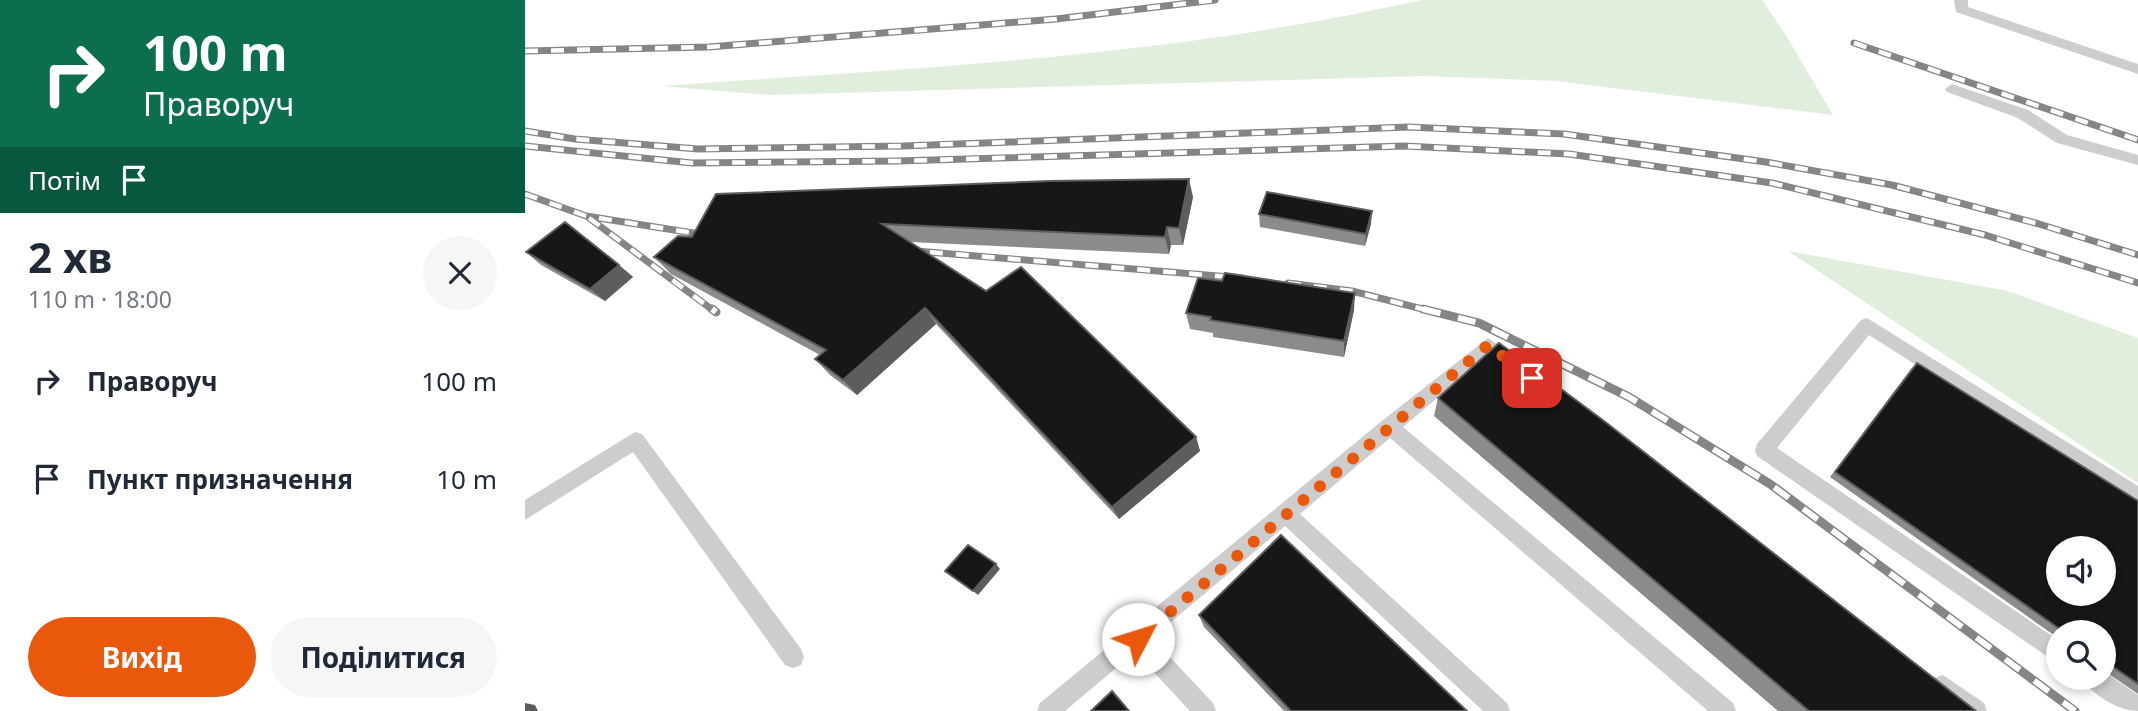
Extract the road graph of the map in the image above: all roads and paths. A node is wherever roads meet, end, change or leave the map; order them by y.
1 (1961, 0) edge
2 (2138, 69) edge
3 (1952, 89) dead end
4 (2138, 160) edge
5 (1532, 378) edge
6 (1389, 426) junction
7 (2138, 496) edge
8 (525, 511) edge
9 (1286, 514) junction
10 (1138, 639) junction
11 (2046, 645) edge
12 (793, 657) dead end
13 (1932, 678) edge
14 (2112, 690) edge
15 (2138, 708) edge
16 (1048, 711) edge
17 (1205, 711) edge
18 (1499, 711) edge
19 (1725, 711) edge
20 (1976, 711) edge

1 - 2 lane
3 - 4 lane
5 - 6 lane
6 - 9 lane
6 - 19 lane
7 - 11 lane
8 - 12 lane
9 - 10 lane
9 - 18 lane
10 - 16 lane
10 - 17 lane
13 - 20 lane
14 - 15 lane

